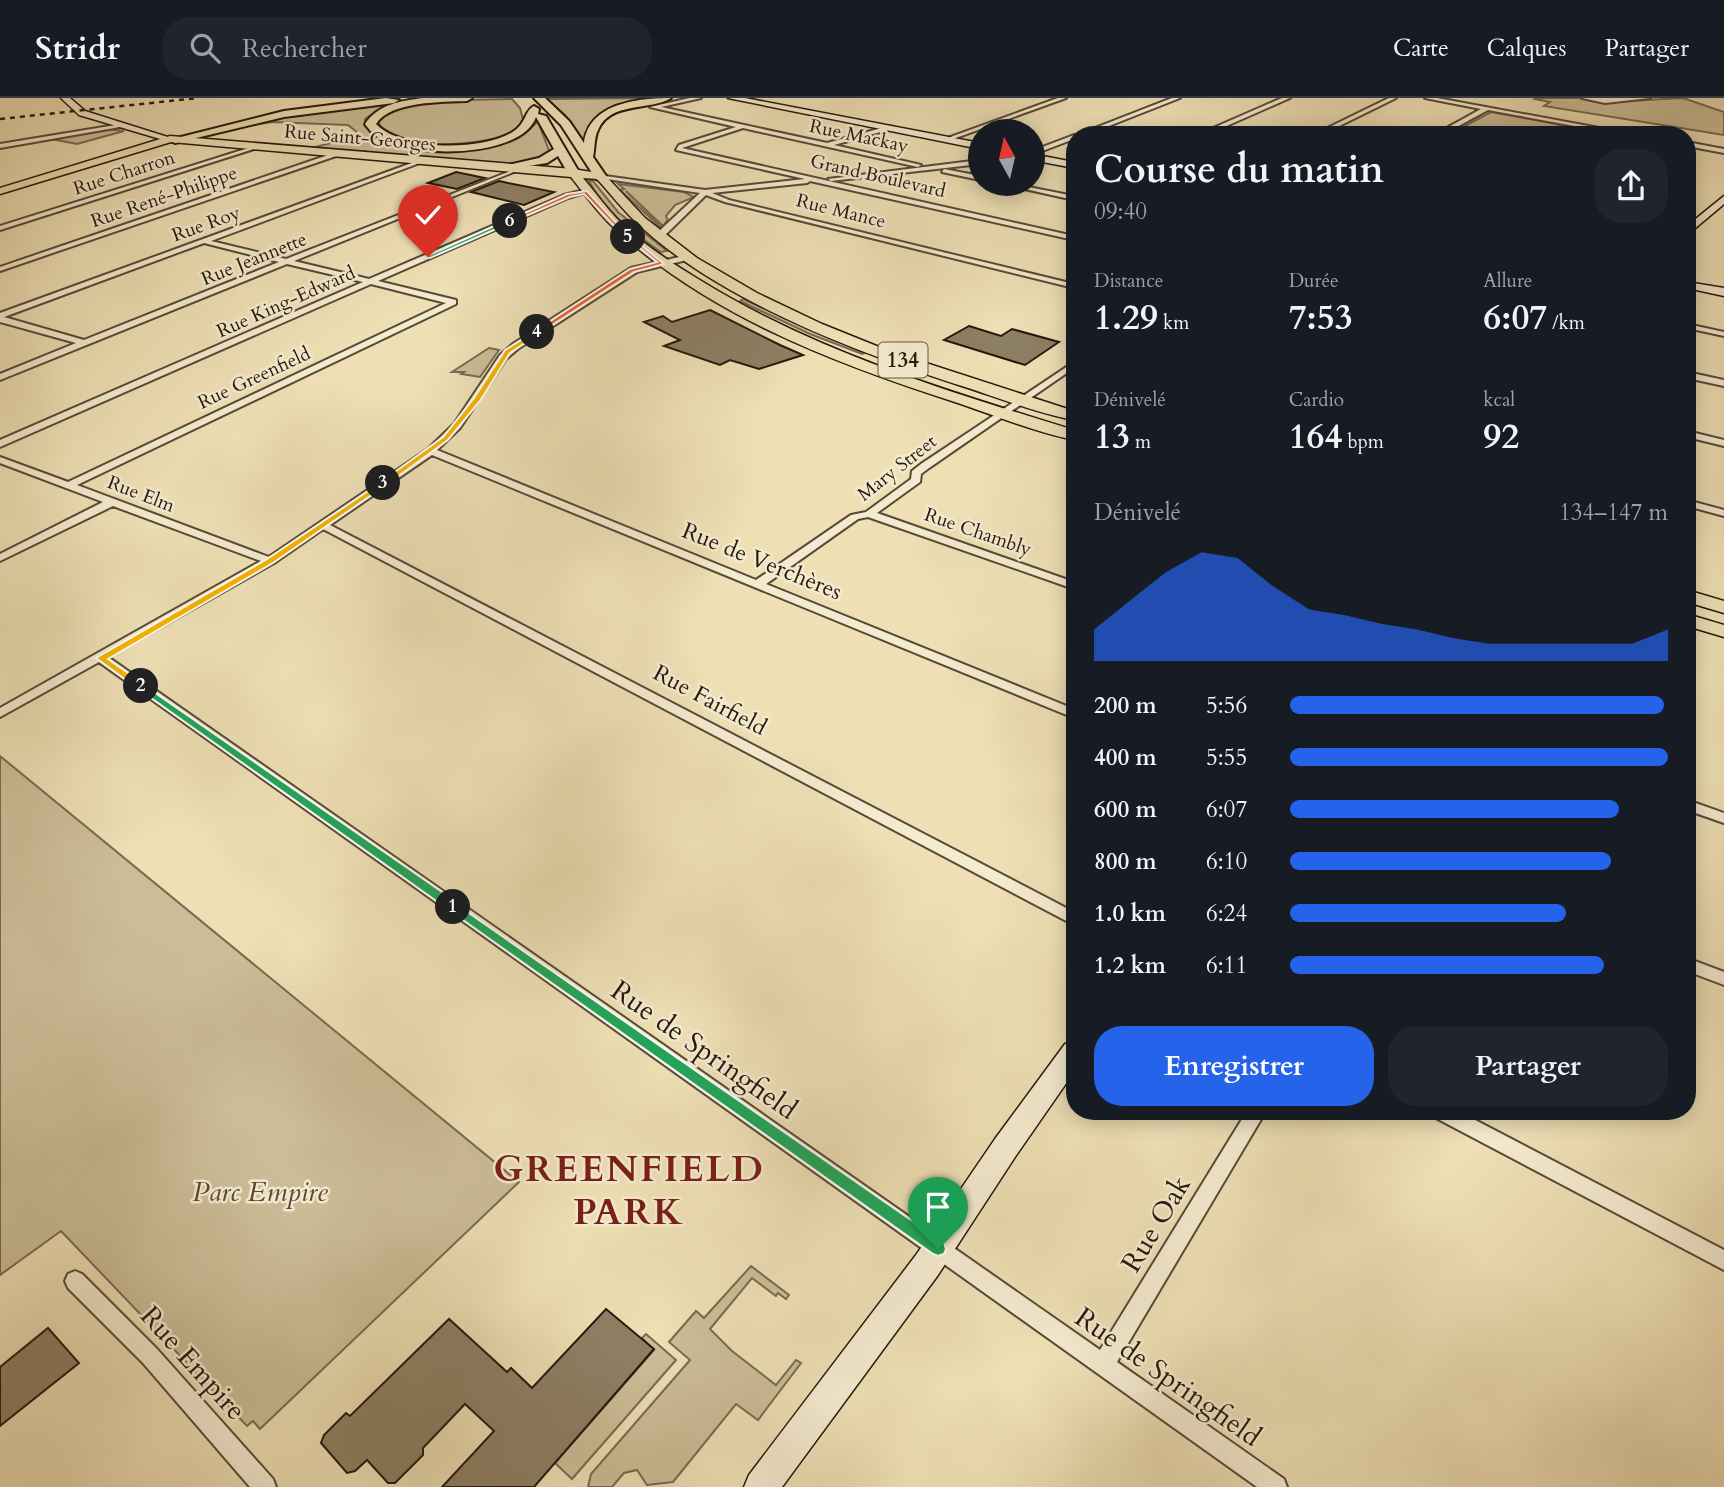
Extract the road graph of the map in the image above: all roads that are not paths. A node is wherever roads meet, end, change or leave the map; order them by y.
1 (65, 98) edge
2 (341, 98) edge
3 (417, 98) edge
4 (467, 98) edge
5 (666, 98) edge
6 (698, 98) edge
7 (732, 98) edge
8 (1063, 98) edge
9 (1177, 98) edge
10 (1287, 98) edge
11 (1394, 98) edge
12 (1428, 98) edge
13 (1585, 98) edge
14 (1647, 98) edge
15 (536, 102) edge
16 (1486, 109) junction
17 (1572, 124) junction
18 (120, 125) junction
19 (1104, 126) edge
20 (1221, 126) edge
21 (1335, 126) edge
22 (1454, 126) edge
23 (1569, 126) edge
24 (1583, 126) edge
25 (741, 127) junction
26 (889, 128) junction
27 (948, 139) junction
28 (1066, 140) edge
29 (169, 141) junction
30 (968, 143) edge
31 (826, 145) junction
32 (0, 146) edge
33 (1696, 146) edge
34 (257, 147) junction
35 (1045, 149) edge
36 (560, 150) junction
37 (1724, 151) edge
38 (337, 154) junction
39 (588, 156) junction
40 (1045, 158) edge
41 (422, 161) junction
42 (968, 163) edge
43 (1066, 163) edge
44 (513, 168) junction
45 (931, 168) junction
46 (573, 172) junction
47 (600, 176) junction
48 (968, 176) edge
49 (818, 180) junction
50 (0, 191) edge
51 (585, 192) junction
52 (705, 192) junction
53 (1045, 192) edge
54 (1066, 196) edge
55 (1724, 200) edge
56 (1696, 224) edge
57 (0, 228) edge
58 (659, 236) junction
59 (1066, 236) edge
60 (205, 242) junction
61 (688, 257) junction
62 (289, 262) junction
63 (662, 262) junction
64 (0, 269) edge
65 (370, 282) junction
66 (1066, 284) edge
67 (1696, 287) edge
68 (1724, 292) edge
69 (0, 317) edge
70 (1696, 328) edge
71 (1724, 334) edge
72 (85, 343) junction
73 (1066, 370) edge
74 (0, 377) edge
75 (1696, 377) edge
76 (1724, 383) edge
77 (1022, 400) junction
78 (1002, 413) junction
79 (1066, 414) edge
80 (1066, 433) edge
81 (1696, 436) edge
82 (1724, 443) edge
83 (0, 444) edge
84 (431, 451) junction
85 (0, 460) edge
86 (69, 485) junction
87 (111, 502) junction
88 (1696, 505) edge
89 (1724, 513) edge
90 (869, 514) junction
91 (323, 525) junction
92 (0, 558) edge
93 (270, 561) junction
94 (1066, 583) edge
95 (758, 584) junction
96 (1696, 599) edge
97 (1724, 607) edge
98 (1696, 623) edge
99 (1724, 631) edge
100 (101, 658) junction
101 (1066, 711) edge
102 (0, 713) edge
103 (1696, 808) edge
104 (1724, 818) edge
105 (1066, 915) edge
106 (1696, 968) edge
107 (1724, 979) edge
108 (1066, 1063) edge
109 (1251, 1120) edge
110 (1457, 1120) edge
111 (938, 1249) junction
112 (1724, 1260) edge
113 (75, 1281) dead end
114 (1103, 1365) junction
115 (265, 1487) edge
116 (761, 1487) edge
117 (1276, 1487) edge

1 - 18 street, Rue Saint-Georges
2 - 29 highway
3 - 29 highway
4 - 15 highway
5 - 39 highway
6 - 25 street, Rue Mackay
7 - 26 street
8 - 27 street
9 - 19 street
10 - 20 street
11 - 21 street
12 - 16 street
13 - 14 street
15 - 36 highway, 134
15 - 39 highway, 134
16 - 17 street
16 - 22 street
17 - 23 street
17 - 24 street
18 - 29 street, Rue Saint-Georges
18 - 32 street
25 - 31 street, Rue Mackay
25 - 49 street, Grand Boulevard
26 - 27 street
26 - 31 street
27 - 30 street
28 - 35 street
29 - 34 main road, Rue Saint-Georges
29 - 50 main road
31 - 45 street, Rue Mackay
33 - 37 street
34 - 38 main road, Rue Saint-Georges
34 - 57 street, Rue Charron
36 - 44 highway
36 - 46 highway, 134
38 - 41 main road, Rue Saint-Georges
38 - 64 street, Rue René-Philippe
39 - 47 highway, 134
40 - 43 street
41 - 44 main road, Rue Saint-Georges
41 - 60 street, Rue Roy
42 - 45 street
44 - 46 main road, Rue Saint-Georges
44 - 62 street, Rue Jeannette
45 - 48 street, Rue Mackay
45 - 49 street
46 - 47 main road, Rue Saint-Georges
46 - 51 main road, 134
47 - 52 street, Rue Mance
47 - 58 main road, 134
49 - 52 street
49 - 59 street, Grand Boulevard
51 - 63 main road, 134
51 - 65 street, Rue King-Edward
52 - 58 street
52 - 66 street, Rue Mance
53 - 54 street
55 - 56 street
58 - 61 main road, 134
60 - 62 street
60 - 69 street, Rue Roy
61 - 63 street
61 - 77 main road, 134
62 - 65 street
62 - 72 street, Rue Jeannette
63 - 78 main road, 134
63 - 84 street
65 - 83 street, Rue King-Edward
65 - 86 street, Rue Greenfield
67 - 68 street
69 - 72 street
70 - 71 street
72 - 74 street, Rue Jeannette
73 - 77 street, Mary Street
75 - 76 street
77 - 78 street, Mary Street
77 - 79 main road, 134
78 - 80 main road, 134
78 - 90 street, Mary Street
81 - 82 street
84 - 91 street
84 - 95 street, Rue de Verchères
85 - 86 street, Rue Elm
86 - 87 street, Rue Elm
87 - 92 street
87 - 93 street, Rue Elm
88 - 89 street
90 - 94 street, Rue Chambly
90 - 95 street, Mary Street
91 - 93 street
91 - 105 street, Rue Fairfield
93 - 100 street
95 - 101 street, Rue de Verchères
96 - 97 main road
98 - 99 main road
100 - 102 street
100 - 111 street, Rue de Springfield
103 - 104 street
106 - 107 street
108 - 111 street
109 - 114 street, Rue Oak
110 - 112 street
111 - 114 street, Rue de Springfield
111 - 116 street
113 - 115 street, Rue Empire
114 - 117 street, Rue de Springfield

